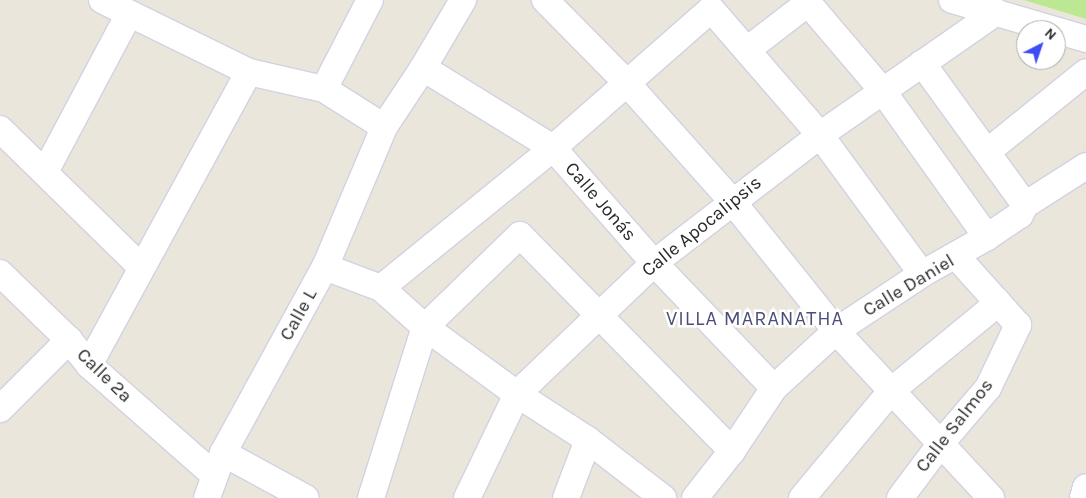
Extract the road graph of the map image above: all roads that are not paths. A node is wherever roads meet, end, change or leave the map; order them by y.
1 (102, 0) edge
2 (370, 0) edge
3 (463, 0) edge
4 (545, 0) edge
5 (952, 0) edge
6 (996, 12) junction
7 (129, 14) junction
8 (1086, 38) edge
9 (748, 50) junction
10 (922, 63) junction
11 (423, 68) junction
12 (248, 72) junction
13 (1086, 72) edge
14 (625, 81) junction
15 (324, 90) junction
16 (882, 90) junction
17 (384, 127) junction
18 (0, 129) edge
19 (820, 135) junction
20 (553, 148) junction
21 (987, 152) junction
22 (1086, 166) edge
23 (45, 172) junction
24 (732, 201) junction
25 (1025, 205) junction
26 (987, 237) junction
27 (957, 257) junction
28 (654, 263) junction
29 (141, 267) junction
30 (326, 267) junction
31 (0, 273) edge
32 (922, 274) junction
33 (381, 288) junction
34 (998, 302) junction
35 (600, 314) junction
36 (425, 327) junction
37 (836, 331) junction
38 (69, 340) junction
39 (89, 366) junction
40 (774, 388) junction
41 (891, 391) junction
42 (517, 394) junction
43 (0, 409) edge
44 (588, 440) junction
45 (942, 442) junction
46 (732, 451) junction
47 (214, 475) edge
48 (1086, 487) edge
49 (702, 496) edge
50 (306, 498) edge
51 (371, 498) edge
52 (467, 498) edge
53 (566, 498) edge
54 (664, 498) edge
55 (802, 498) edge
56 (900, 498) edge
57 (991, 498) edge
58 (1083, 498) edge

1 - 7 street
2 - 15 street
3 - 11 street, Calle L
4 - 14 street
5 - 6 street
6 - 8 street
6 - 10 street, Calle Apocalipsis
7 - 12 street
7 - 23 street
9 - 14 street
9 - 16 street
9 - 19 street
10 - 16 street, Calle Apocalipsis
10 - 21 street
11 - 17 street, Calle L
11 - 20 street, Calle Jonás
12 - 15 street
12 - 29 street
13 - 21 street
14 - 20 street
14 - 24 street
15 - 17 street
16 - 19 street, Calle Apocalipsis
16 - 26 street
17 - 30 street, Calle L
18 - 23 street
19 - 24 street, Calle Apocalipsis
19 - 32 street
20 - 28 street, Calle Jonás
20 - 33 street
21 - 25 street
22 - 25 street, Calle Daniel
23 - 29 street
24 - 28 street, Calle Apocalipsis
24 - 37 street
25 - 26 street, Calle Daniel
26 - 27 street, Calle Daniel
27 - 32 street, Calle Daniel
27 - 34 street
28 - 35 street, Calle Apocalipsis
28 - 40 street, Calle Jonás
29 - 39 street
30 - 33 street
30 - 47 street, Calle L
31 - 38 street, Calle 2ª
32 - 37 street, Calle Daniel
33 - 36 street
34 - 41 street
34 - 45 street, Calle Salmos
35 - 36 street
35 - 42 street, Calle Apocalipsis
35 - 46 street
36 - 42 street
36 - 51 street
37 - 40 street, Calle Daniel
37 - 41 street
38 - 39 street, Calle 2ª
38 - 43 street
39 - 47 street, Calle 2ª
40 - 46 street, Calle Daniel
41 - 45 street
41 - 55 street
42 - 44 street
42 - 52 street, Calle Apocalipsis
44 - 53 street
44 - 54 street
45 - 56 street, Calle Salmos
45 - 57 street
46 - 49 street, Calle Daniel
47 - 50 street, Calle 2ª
48 - 58 street

